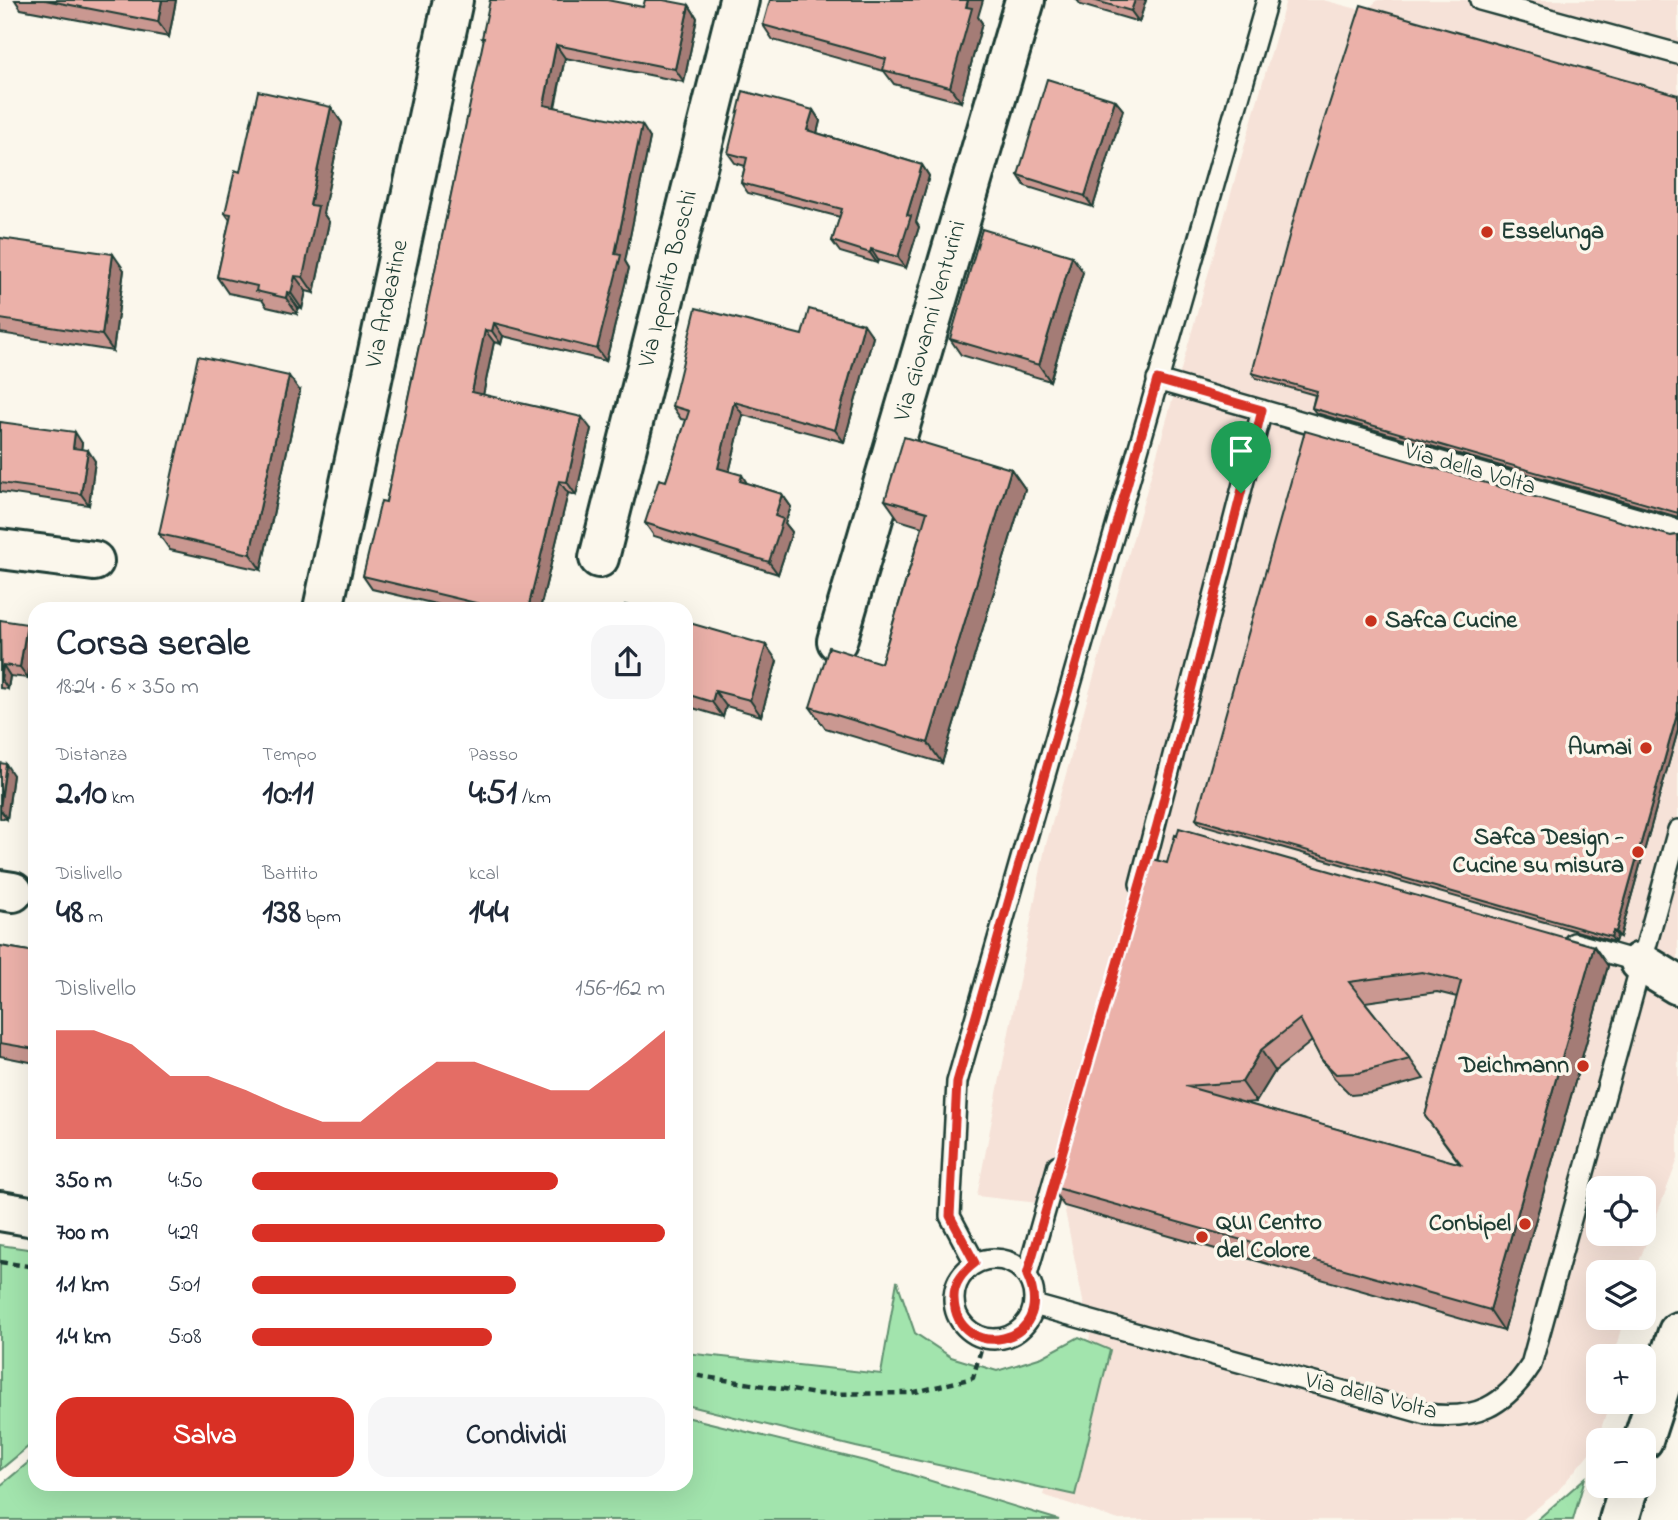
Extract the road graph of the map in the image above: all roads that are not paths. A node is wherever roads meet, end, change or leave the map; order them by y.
1 (453, 0) edge
2 (739, 0) edge
3 (1025, 0) edge
4 (1267, 0) edge
5 (1480, 0) edge
6 (1678, 54) edge
7 (1157, 380) junction
8 (1262, 410) junction
9 (1678, 530) edge
10 (0, 549) edge
11 (599, 558) dead end
12 (94, 561) dead end
13 (324, 602) edge
14 (837, 641) dead end
15 (1678, 830) edge
16 (1134, 904) edge
17 (1559, 939) edge
18 (1640, 962) junction
19 (1678, 985) edge
20 (1065, 1142) edge
21 (0, 1211) edge
22 (28, 1216) edge
23 (975, 1263) junction
24 (1027, 1275) junction
25 (1034, 1305) junction
26 (1678, 1332) edge
27 (1647, 1428) edge
28 (1625, 1498) edge
29 (1619, 1520) edge

1 - 13 street, Via Ardeatine
2 - 11 street, Via Ippolito Boschi
3 - 14 street, Via Giovanni Venturini
4 - 7 lane
5 - 6 lane
7 - 8 lane, Via della Volta
7 - 23 lane
8 - 9 lane, Via della Volta
8 - 16 lane
10 - 12 street
15 - 18 lane, Via della Volta
17 - 18 lane
18 - 19 street
18 - 25 lane, Via della Volta
20 - 24 lane
21 - 22 street
23 - 24 lane
23 - 25 lane
24 - 25 lane
26 - 27 street
28 - 29 street

